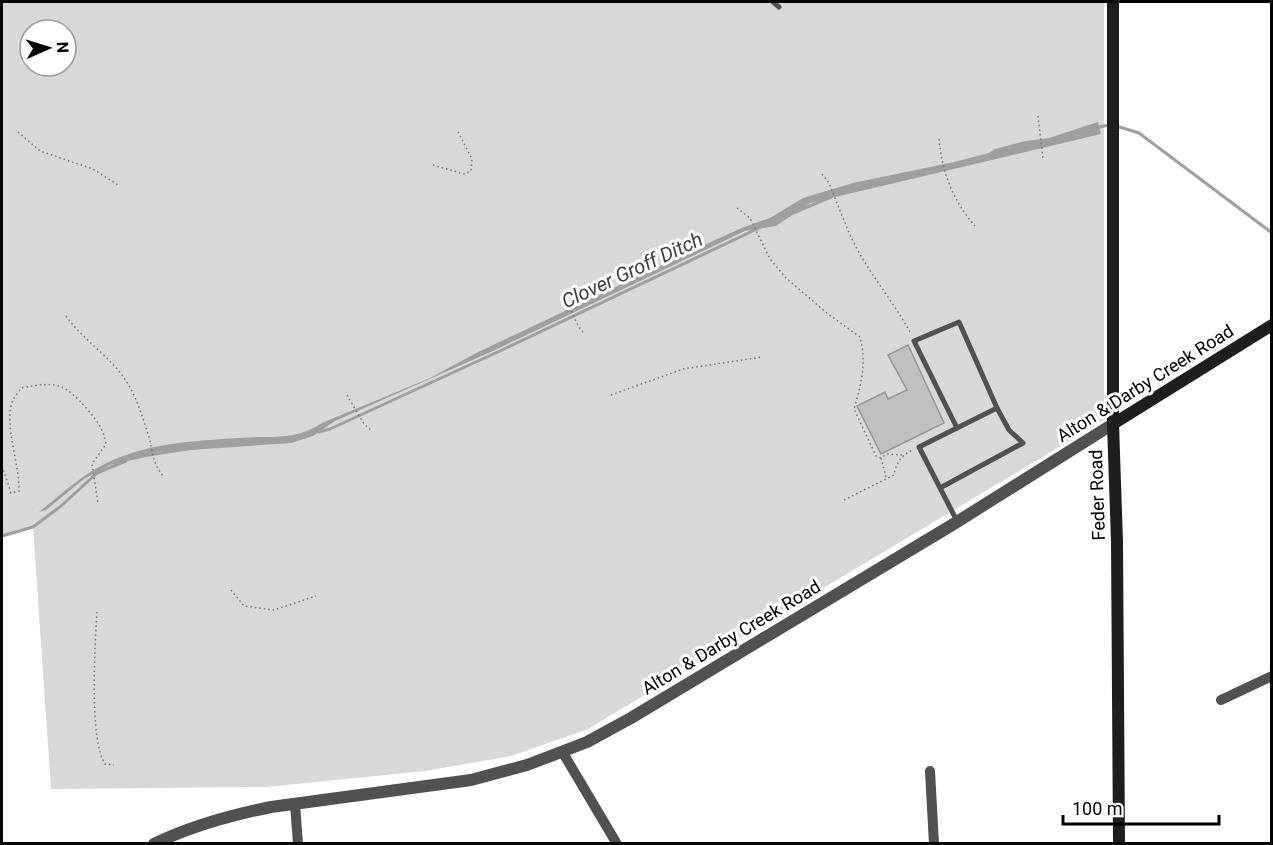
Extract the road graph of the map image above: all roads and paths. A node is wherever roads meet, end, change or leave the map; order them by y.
1 (773, 2) edge
2 (1113, 2) edge
3 (779, 7) dead end
4 (1038, 116) dead end
5 (457, 130) dead end
6 (18, 132) dead end
7 (939, 140) dead end
8 (1044, 159) dead end
9 (433, 165) dead end
10 (822, 174) dead end
11 (118, 185) dead end
12 (737, 208) dead end
13 (975, 226) dead end
14 (562, 296) dead end
15 (66, 316) dead end
16 (1272, 325) edge
17 (583, 332) dead end
18 (914, 341) junction
19 (762, 357) dead end
20 (347, 395) dead end
21 (611, 395) dead end
22 (997, 408) junction
23 (1113, 424) junction
24 (957, 428) junction
25 (372, 431) dead end
26 (918, 447) junction
27 (904, 455) junction
28 (881, 458) junction
29 (2, 466) edge
30 (163, 476) dead end
31 (886, 478) junction
32 (940, 488) junction
33 (844, 500) dead end
34 (98, 503) dead end
35 (957, 521) junction
36 (231, 590) dead end
37 (316, 596) dead end
38 (98, 612) dead end
39 (1272, 676) edge
40 (1221, 700) dead end
41 (563, 753) junction
42 (114, 765) dead end
43 (930, 771) dead end
44 (295, 804) junction
45 (154, 843) edge
46 (298, 843) edge
47 (617, 843) edge
48 (934, 843) edge
49 (1119, 843) edge

1 - 3 lane
2 - 23 main road, Feder Road
4 - 8 path
5 - 9 path
6 - 11 path
7 - 13 path
10 - 18 path
12 - 28 path
14 - 17 path
15 - 30 path
16 - 23 main road, Alton & Darby Creek Road
18 - 22 lane
18 - 24 lane
19 - 21 path
20 - 25 path
22 - 24 lane
22 - 32 lane
23 - 35 street, Alton & Darby Creek Road
23 - 49 main road, Feder Road
24 - 26 lane
26 - 27 path
26 - 32 lane
27 - 28 path
27 - 31 path
28 - 31 path
29 - 34 path
31 - 33 path
32 - 35 lane
35 - 41 street, Alton & Darby Creek Road
36 - 37 path
38 - 42 path
39 - 40 street
41 - 44 street, Alton & Darby Creek Road
41 - 47 street
43 - 48 street
44 - 45 street, Alton & Darby Creek Road
44 - 46 street

